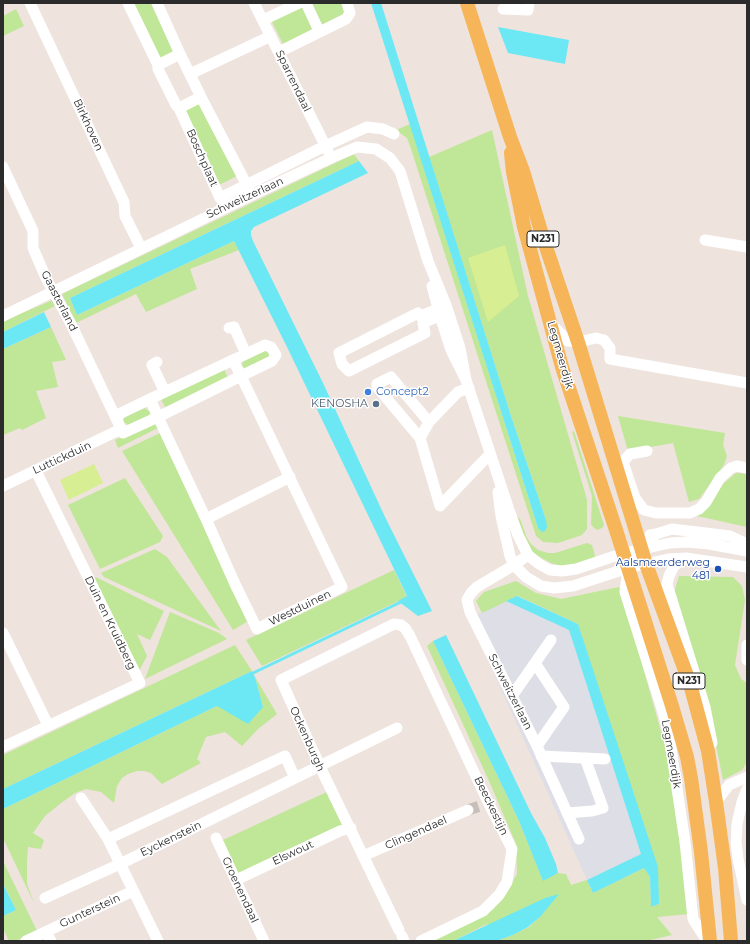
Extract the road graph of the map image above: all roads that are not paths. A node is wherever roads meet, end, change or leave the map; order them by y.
1 (31, 3) edge
2 (128, 3) edge
3 (157, 3) edge
4 (254, 3) edge
5 (299, 3) edge
6 (306, 3) edge
7 (347, 3) edge
8 (467, 3) edge
9 (529, 3) edge
10 (503, 9) dead end
11 (263, 20) junction
12 (319, 31) junction
13 (271, 36) junction
14 (279, 52) junction
15 (180, 54) junction
16 (158, 65) junction
17 (190, 74) junction
18 (201, 97) junction
19 (179, 108) junction
20 (394, 134) dead end
21 (510, 137) junction
22 (324, 146) junction
23 (332, 158) junction
24 (3, 167) edge
25 (246, 184) junction
26 (252, 195) junction
27 (220, 198) junction
28 (230, 206) junction
29 (705, 240) dead end
30 (747, 247) edge
31 (141, 248) junction
32 (53, 291) junction
33 (443, 311) junction
34 (3, 316) edge
35 (422, 319) junction
36 (550, 324) junction
37 (229, 328) dead end
38 (578, 342) junction
39 (246, 354) junction
40 (233, 360) junction
41 (157, 362) dead end
42 (241, 376) junction
43 (747, 383) edge
44 (467, 384) junction
45 (165, 392) junction
46 (150, 399) junction
47 (114, 416) junction
48 (158, 417) junction
49 (429, 422) junction
50 (122, 431) junction
51 (420, 438) junction
52 (647, 451) dead end
53 (490, 454) junction
54 (747, 468) edge
55 (36, 471) junction
56 (497, 475) junction
57 (290, 477) junction
58 (3, 486) edge
59 (206, 519) junction
60 (656, 534) junction
61 (637, 536) junction
62 (747, 544) edge
63 (642, 549) junction
64 (747, 551) edge
65 (624, 553) junction
66 (528, 555) junction
67 (686, 558) junction
68 (646, 564) junction
69 (514, 565) junction
70 (747, 567) edge
71 (628, 568) junction
72 (3, 633) edge
73 (410, 636) joint
74 (551, 640) dead end
75 (747, 645) edge
76 (747, 660) edge
77 (535, 663) junction
78 (512, 696) junction
79 (48, 726) junction
80 (397, 728) dead end
81 (3, 747) edge
82 (539, 751) junction
83 (585, 758) junction
84 (605, 759) dead end
85 (320, 766) junction
86 (747, 777) edge
87 (296, 778) junction
88 (747, 789) edge
89 (81, 798) dead end
90 (716, 802) junction
91 (468, 810) tunnel mouth
92 (567, 813) junction
93 (351, 828) junction
94 (216, 838) dead end
95 (108, 839) junction
96 (579, 839) dead end
97 (363, 856) junction
98 (120, 864) junction
99 (236, 880) junction
100 (133, 891) junction
101 (45, 898) dead end
102 (747, 900) edge
103 (49, 936) edge
104 (402, 936) edge
105 (26, 941) edge
106 (158, 941) edge
107 (264, 941) edge
108 (421, 941) edge
109 (708, 941) edge
110 (731, 941) edge

1 - 31 street, Birkhoven
2 - 16 street, Boschplaat
3 - 15 street
4 - 11 street, Sparrendaal
5 - 11 street
6 - 12 street
7 - 12 street
8 - 21 main road, Legmeerdijk / N231
9 - 10 street
11 - 13 street, Sparrendaal
12 - 14 street
13 - 14 street, Sparrendaal
13 - 17 street
14 - 22 street, Sparrendaal
15 - 16 street
15 - 17 street
16 - 19 street, Boschplaat
17 - 18 street
18 - 19 street
18 - 25 street
19 - 27 street, Boschplaat
20 - 22 street, Schweitzerlaan
21 - 36 main road, Legmeerdijk / N231
21 - 38 main road, Legmeerdijk / N231
22 - 23 street, Sparrendaal
22 - 25 street, Schweitzerlaan
23 - 26 street, Schweitzerlaan
23 - 33 street, Schweitzerlaan
24 - 32 street, Gaasterland
25 - 26 street
25 - 27 street, Schweitzerlaan
26 - 28 street, Schweitzerlaan
27 - 28 street, Boschplaat
28 - 31 street, Schweitzerlaan
29 - 30 street
31 - 32 street, Schweitzerlaan
32 - 34 street, Schweitzerlaan
32 - 47 street, Gaasterland
33 - 35 street
33 - 44 street, Schweitzerlaan
35 - 35 street
36 - 38 street
36 - 65 main road, Legmeerdijk / N231
37 - 39 street
38 - 43 street
38 - 61 main road, Legmeerdijk / N231
39 - 40 street
39 - 42 street
40 - 42 street
40 - 45 street
41 - 45 street
42 - 48 street
42 - 57 street, Westduinen
44 - 49 street
44 - 53 street, Schweitzerlaan
45 - 46 street
46 - 47 street
46 - 48 street
47 - 50 street, Gaasterland
48 - 50 street, Luttickduin
48 - 59 street, Westduinen
49 - 51 street
49 - 51 street
50 - 55 street, Luttickduin
51 - 53 street
52 - 54 street
53 - 56 street, Schweitzerlaan
55 - 58 street, Luttickduin
55 - 79 street, Duin en Kruidberg
56 - 66 street, Schweitzerlaan
56 - 69 street, Schweitzerlaan
57 - 59 street
57 - 59 street, Westduinen
60 - 61 street
60 - 62 street
60 - 63 street
61 - 63 main road, Legmeerdijk / N231
63 - 64 street, Schweitzerlaan
63 - 65 street, Schweitzerlaan
63 - 68 main road, Legmeerdijk / N231
63 - 71 street
65 - 66 street, Schweitzerlaan
65 - 71 main road, Legmeerdijk / N231
66 - 69 street
67 - 68 street, Schweitzerlaan
67 - 70 street, Schweitzerlaan
67 - 90 street, Legmeerdijk
68 - 71 street, Schweitzerlaan
68 - 90 main road, Legmeerdijk / N231
69 - 71 street, Schweitzerlaan
69 - 78 street, Schweitzerlaan
71 - 109 main road, Legmeerdijk / N231
72 - 79 street
73 - 85 street, Ockenburgh
73 - 108 street, Beeckestijn
74 - 77 street
75 - 76 street
77 - 78 street
77 - 82 street
78 - 82 street, Schweitzerlaan
79 - 81 street
80 - 85 street, Eyckenstein
82 - 83 street
82 - 92 street, Schweitzerlaan
83 - 84 street
83 - 92 street
85 - 87 street, Eyckenstein
85 - 93 street, Ockenburgh
86 - 90 street
87 - 95 street
87 - 98 street, Eyckenstein
88 - 102 street
89 - 95 street, Gunterstein
90 - 110 main road, Legmeerdijk / N231
91 - 97 street, Clingendael
92 - 96 street, Schweitzerlaan
93 - 97 street, Ockenburgh
93 - 99 street, Elswout
94 - 99 street, Groenendaal
95 - 98 street, Gunterstein
97 - 104 street, Ockenburgh
98 - 100 street, Gunterstein
98 - 101 street, Eyckenstein
99 - 107 street, Groenendaal
100 - 103 street, Gunterstein
100 - 106 street, Gunterstein
103 - 105 street, Gunterstein

